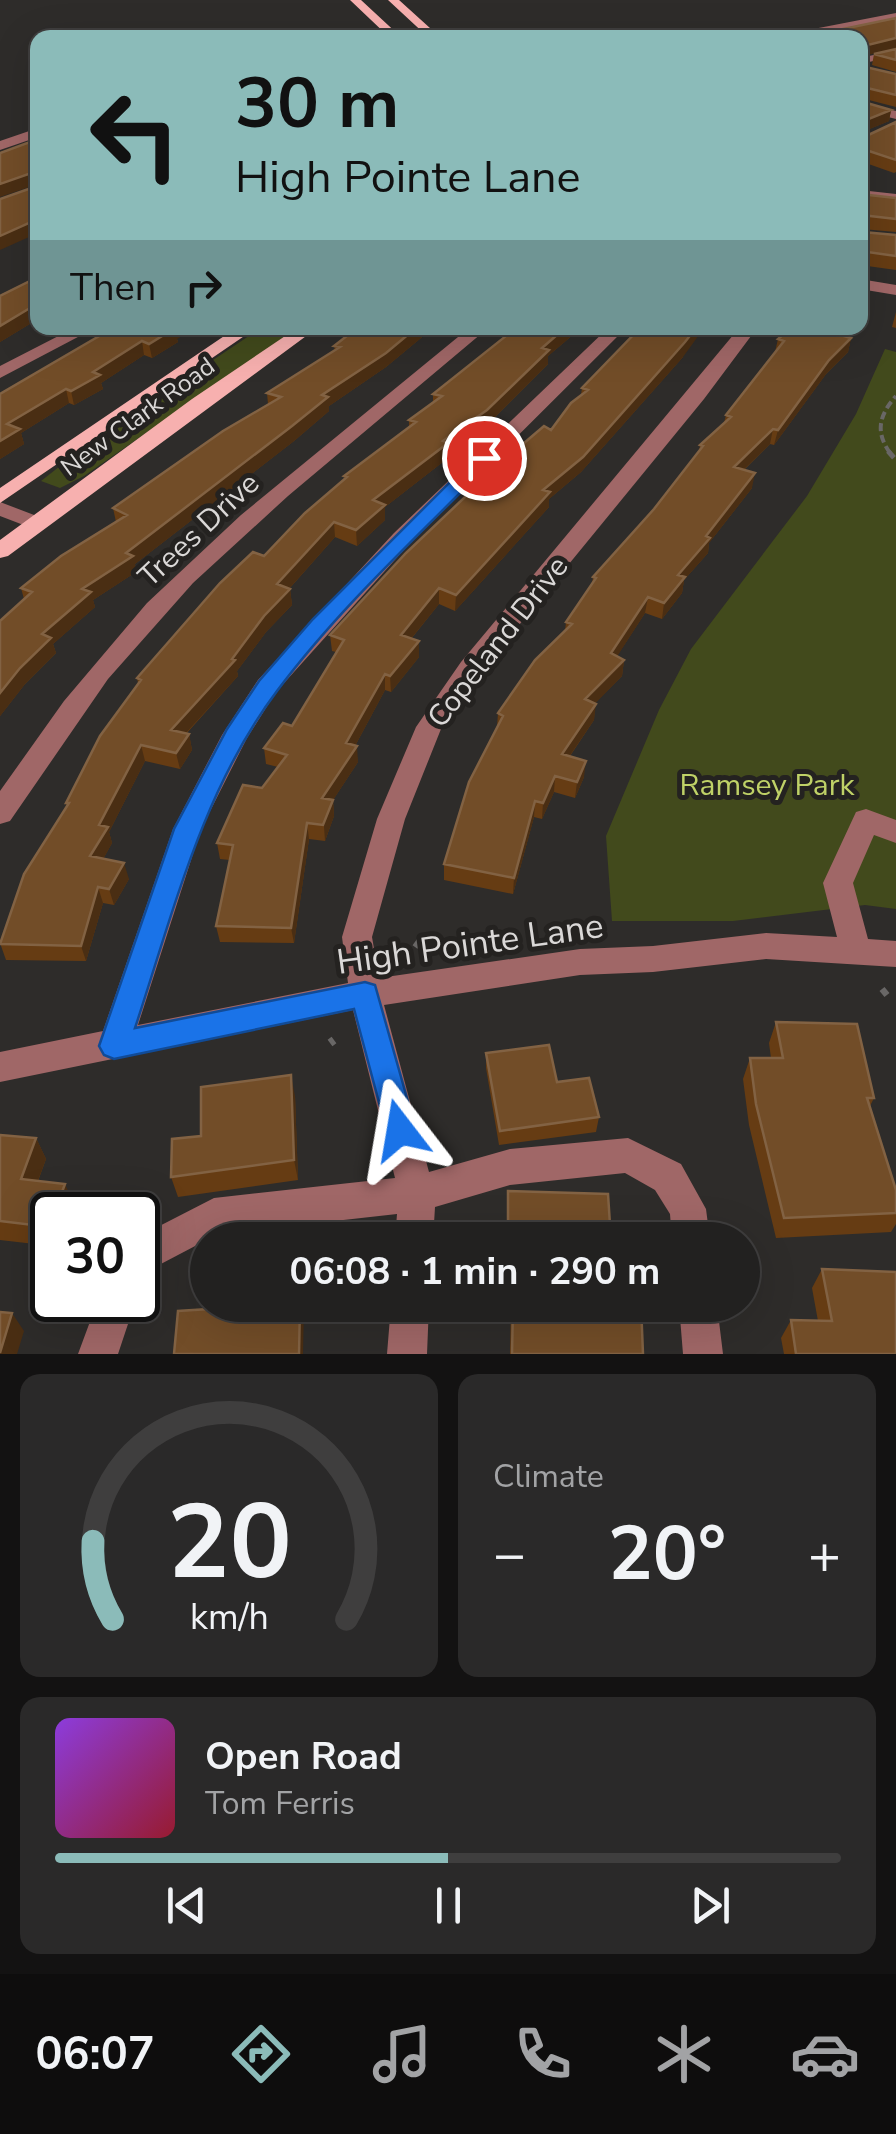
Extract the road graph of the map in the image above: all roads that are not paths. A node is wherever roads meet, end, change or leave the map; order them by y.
1 (355, 0) edge
2 (393, 0) edge
3 (896, 16) edge
4 (388, 30) edge
5 (427, 30) edge
6 (817, 30) edge
7 (896, 53) edge
8 (868, 59) edge
9 (868, 108) edge
10 (896, 115) edge
11 (30, 135) edge
12 (0, 146) edge
13 (868, 195) edge
14 (896, 198) edge
15 (868, 285) edge
16 (896, 290) edge
17 (73, 335) edge
18 (237, 335) edge
19 (298, 335) edge
20 (471, 335) edge
21 (610, 335) edge
22 (743, 335) edge
23 (0, 373) edge
24 (0, 496) edge
25 (0, 508) edge
26 (34, 523) junction
27 (0, 551) edge
28 (0, 813) edge
29 (896, 832) edge
30 (856, 952) junction
31 (896, 954) edge
32 (365, 994) junction
33 (114, 1046) junction
34 (0, 1067) edge
35 (417, 1194) junction
36 (415, 1222) edge
37 (689, 1222) edge
38 (160, 1245) edge
39 (109, 1322) edge
40 (409, 1322) edge
41 (700, 1322) edge
42 (98, 1354) edge
43 (408, 1354) edge
44 (704, 1354) edge

1 - 4 main road
2 - 5 main road
3 - 6 street
7 - 8 street
9 - 10 street
11 - 12 street
13 - 14 street
15 - 16 street
17 - 23 street
18 - 24 main road, New Clark Road
19 - 26 main road, New Clark Road
20 - 28 street, Trees Drive
21 - 33 street
22 - 32 street, Copeland Drive
25 - 26 street
26 - 27 main road, New Clark Road
29 - 30 street
30 - 31 street, High Pointe Lane
30 - 32 street, High Pointe Lane
32 - 33 street, High Pointe Lane
32 - 35 street, Copeland Drive
33 - 34 street, High Pointe Lane
35 - 36 street, Copeland Drive
35 - 37 street
35 - 38 street
39 - 42 street
40 - 43 street
41 - 44 street

